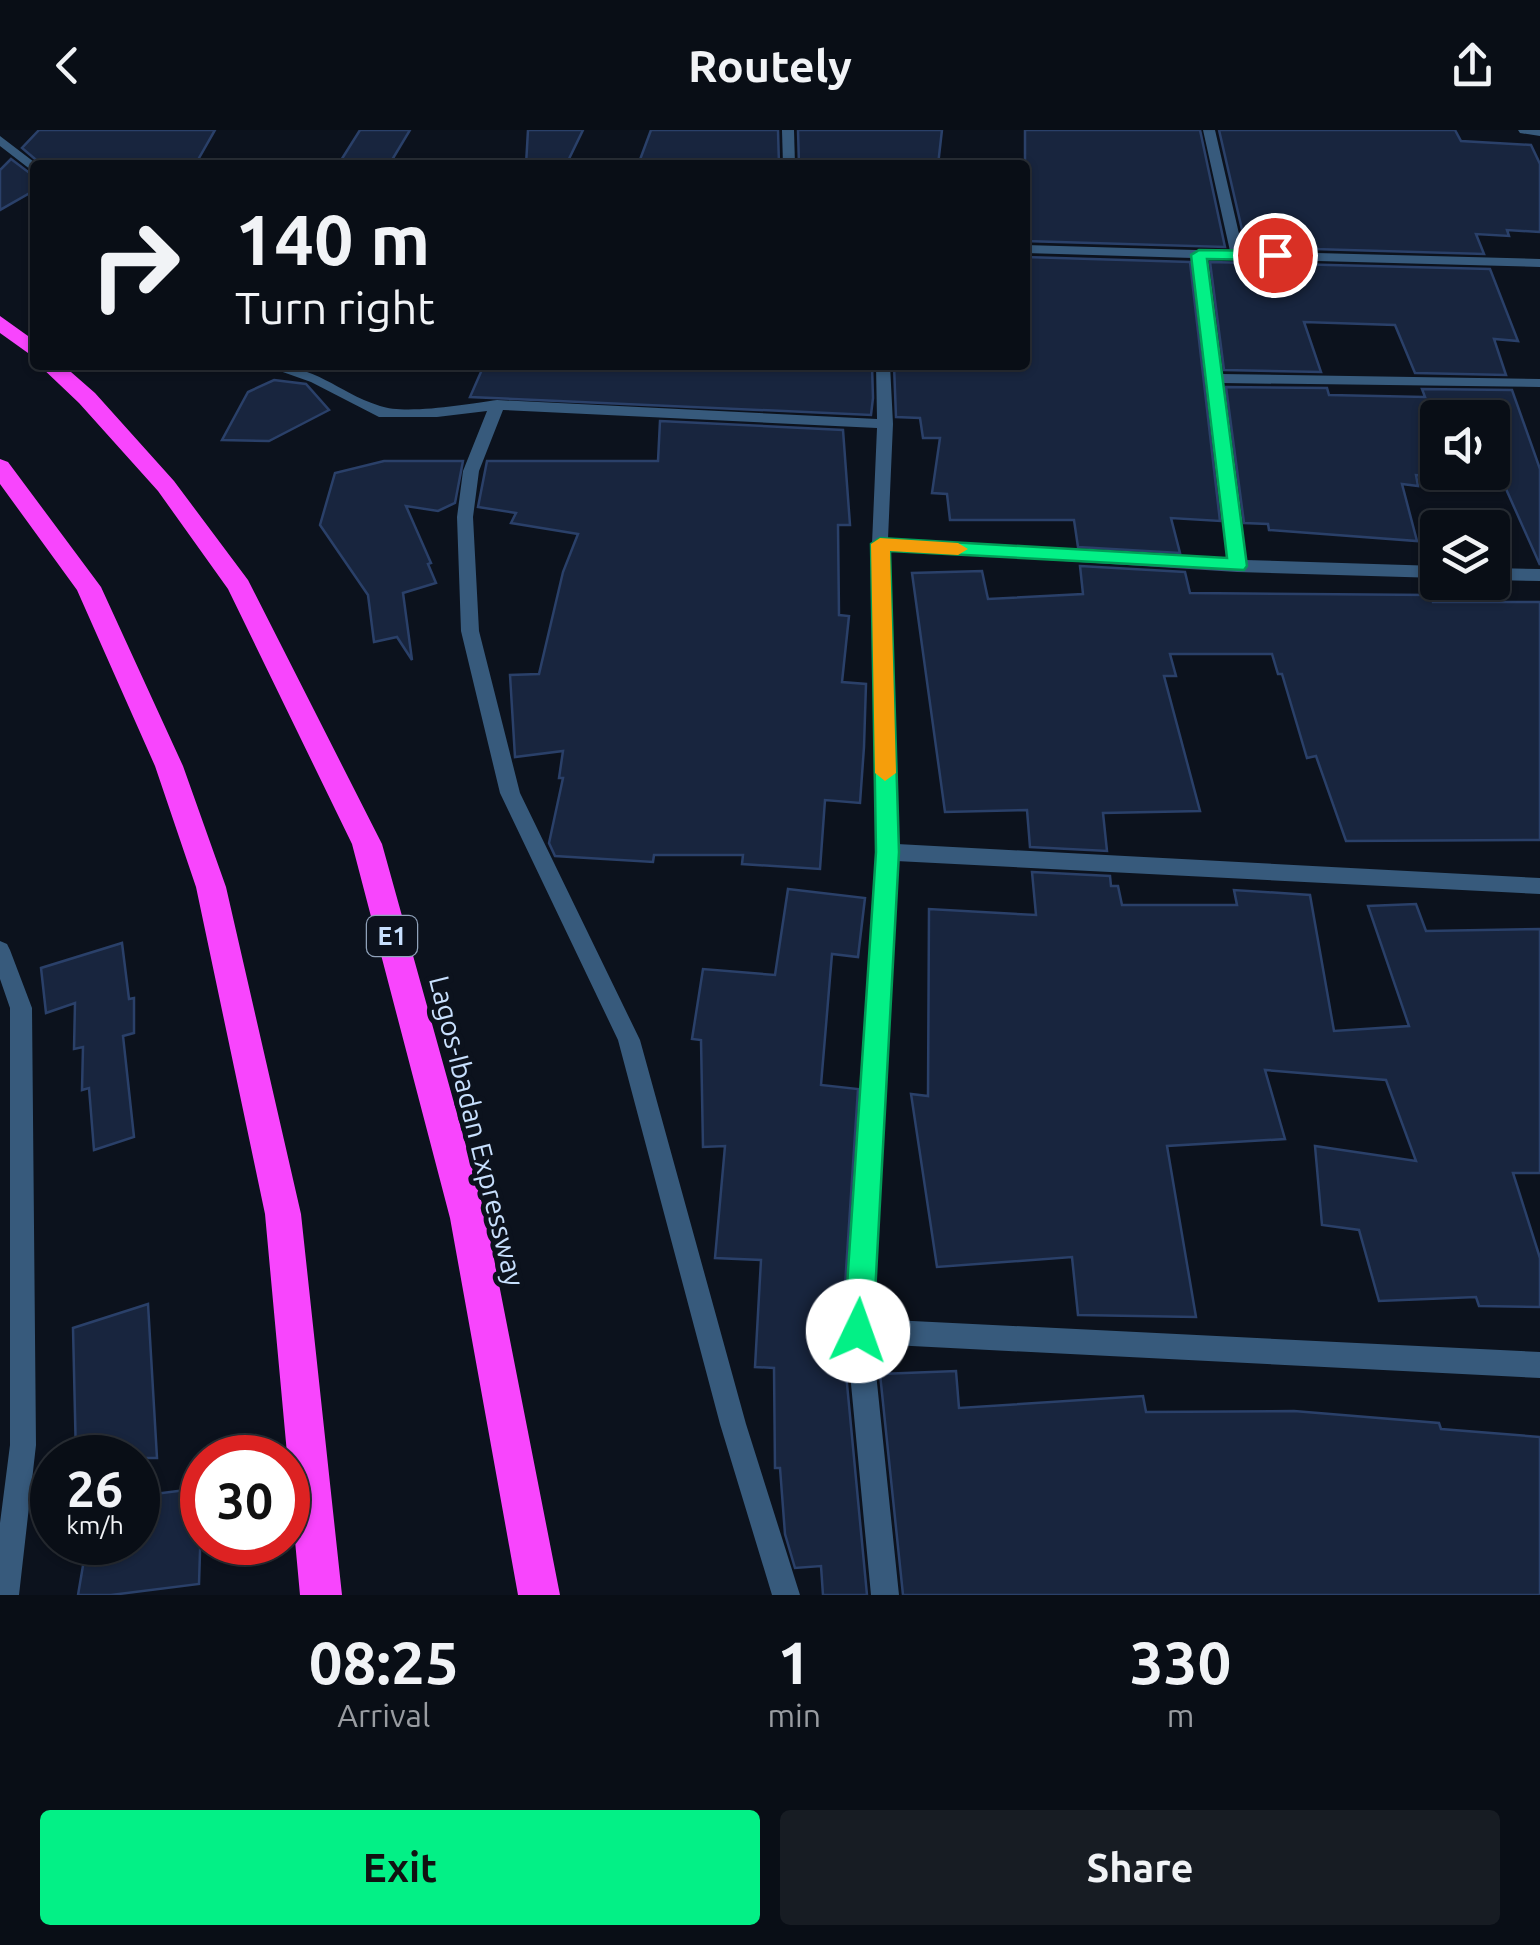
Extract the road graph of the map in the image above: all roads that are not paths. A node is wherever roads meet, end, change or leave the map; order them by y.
1 (788, 130) edge
2 (1209, 130) edge
3 (1524, 130) edge
4 (1540, 132) edge
5 (5, 137) edge
6 (789, 160) edge
7 (30, 164) edge
8 (1030, 249) edge
9 (1237, 254) junction
10 (1199, 255) junction
11 (1540, 263) edge
12 (0, 322) edge
13 (30, 348) edge
14 (56, 370) edge
15 (286, 370) edge
16 (884, 370) edge
17 (1214, 378) junction
18 (1540, 384) edge
19 (497, 405) junction
20 (886, 424) junction
21 (0, 467) edge
22 (880, 544) junction
23 (1237, 566) junction
24 (1420, 571) edge
25 (1510, 574) edge
26 (1540, 575) edge
27 (888, 852) junction
28 (1540, 886) edge
29 (0, 950) edge
30 (10, 1013) edge
31 (858, 1331) junction
32 (1540, 1365) edge
33 (5, 1595) edge
34 (320, 1595) edge
35 (539, 1595) edge
36 (786, 1595) edge
37 (885, 1595) edge

1 - 6 street
2 - 9 street
3 - 4 street
5 - 7 street
8 - 10 street
9 - 10 street
9 - 11 street
10 - 17 street
12 - 13 highway
14 - 35 highway, Lagos-Ibadan Expressway / E1
15 - 19 street
16 - 20 street
17 - 18 street
17 - 23 street
19 - 20 street
19 - 36 street
20 - 22 street
21 - 34 highway
22 - 23 street
22 - 27 street
23 - 24 street
25 - 26 street
27 - 28 street
27 - 31 street
29 - 30 street
30 - 33 street
31 - 32 street
31 - 37 street

